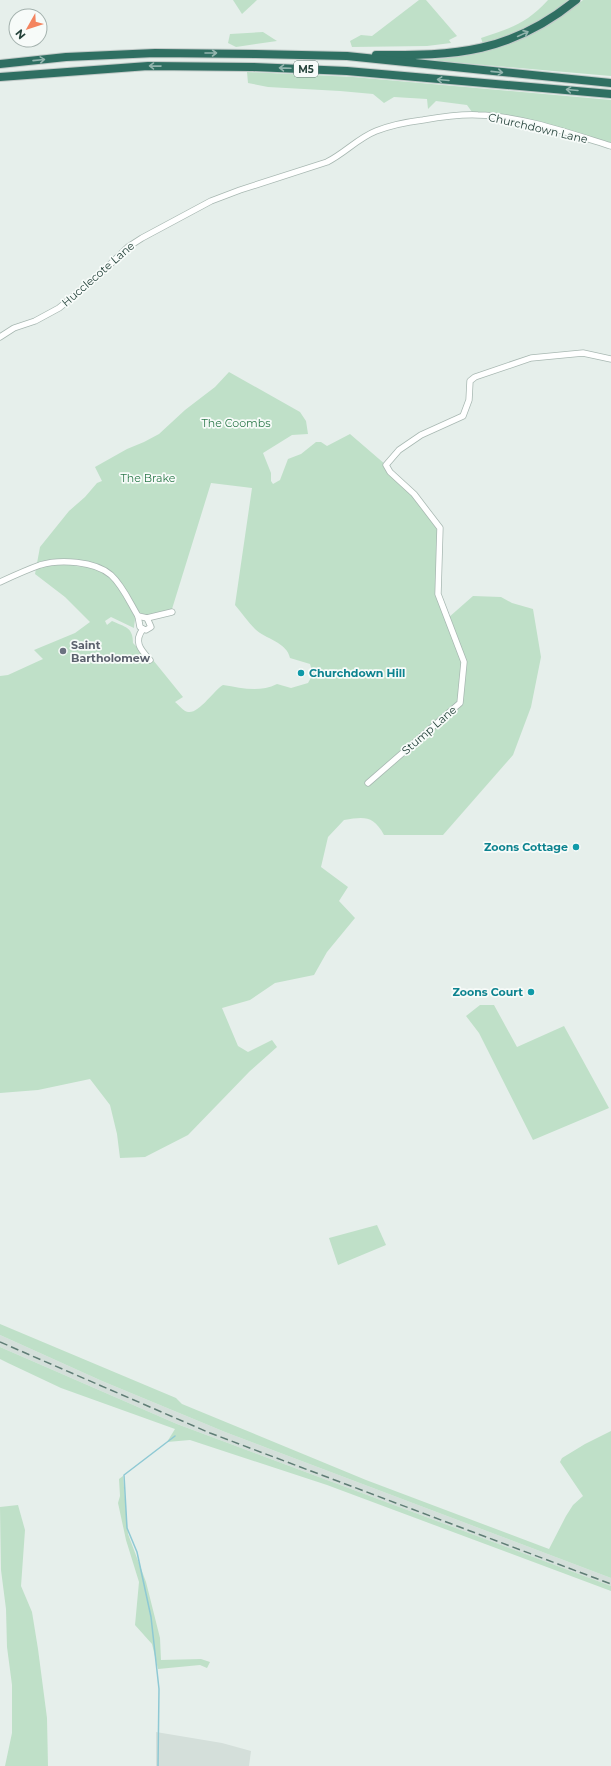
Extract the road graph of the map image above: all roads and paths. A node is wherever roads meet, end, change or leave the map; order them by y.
1 (576, 0) edge
2 (347, 56) junction
3 (0, 64) edge
4 (0, 77) edge
5 (611, 83) edge
6 (611, 94) edge
7 (611, 146) edge
8 (240, 190) joint
9 (0, 337) edge
10 (611, 359) edge
11 (0, 582) edge
12 (172, 612) dead end
13 (138, 616) junction
14 (147, 618) junction
15 (143, 629) junction
16 (150, 660) dead end
17 (368, 783) dead end

2 -> 1 highway, M5
3 -> 2 highway, M5
2 -> 5 highway, M5
6 -> 4 highway, M5
7 - 8 street, Churchdown Lane
8 - 9 street, Hucclecote Lane
10 - 17 street, Stump Lane
11 - 13 street
12 - 14 street
13 - 14 street
13 - 15 street
14 - 15 street
15 - 16 street

